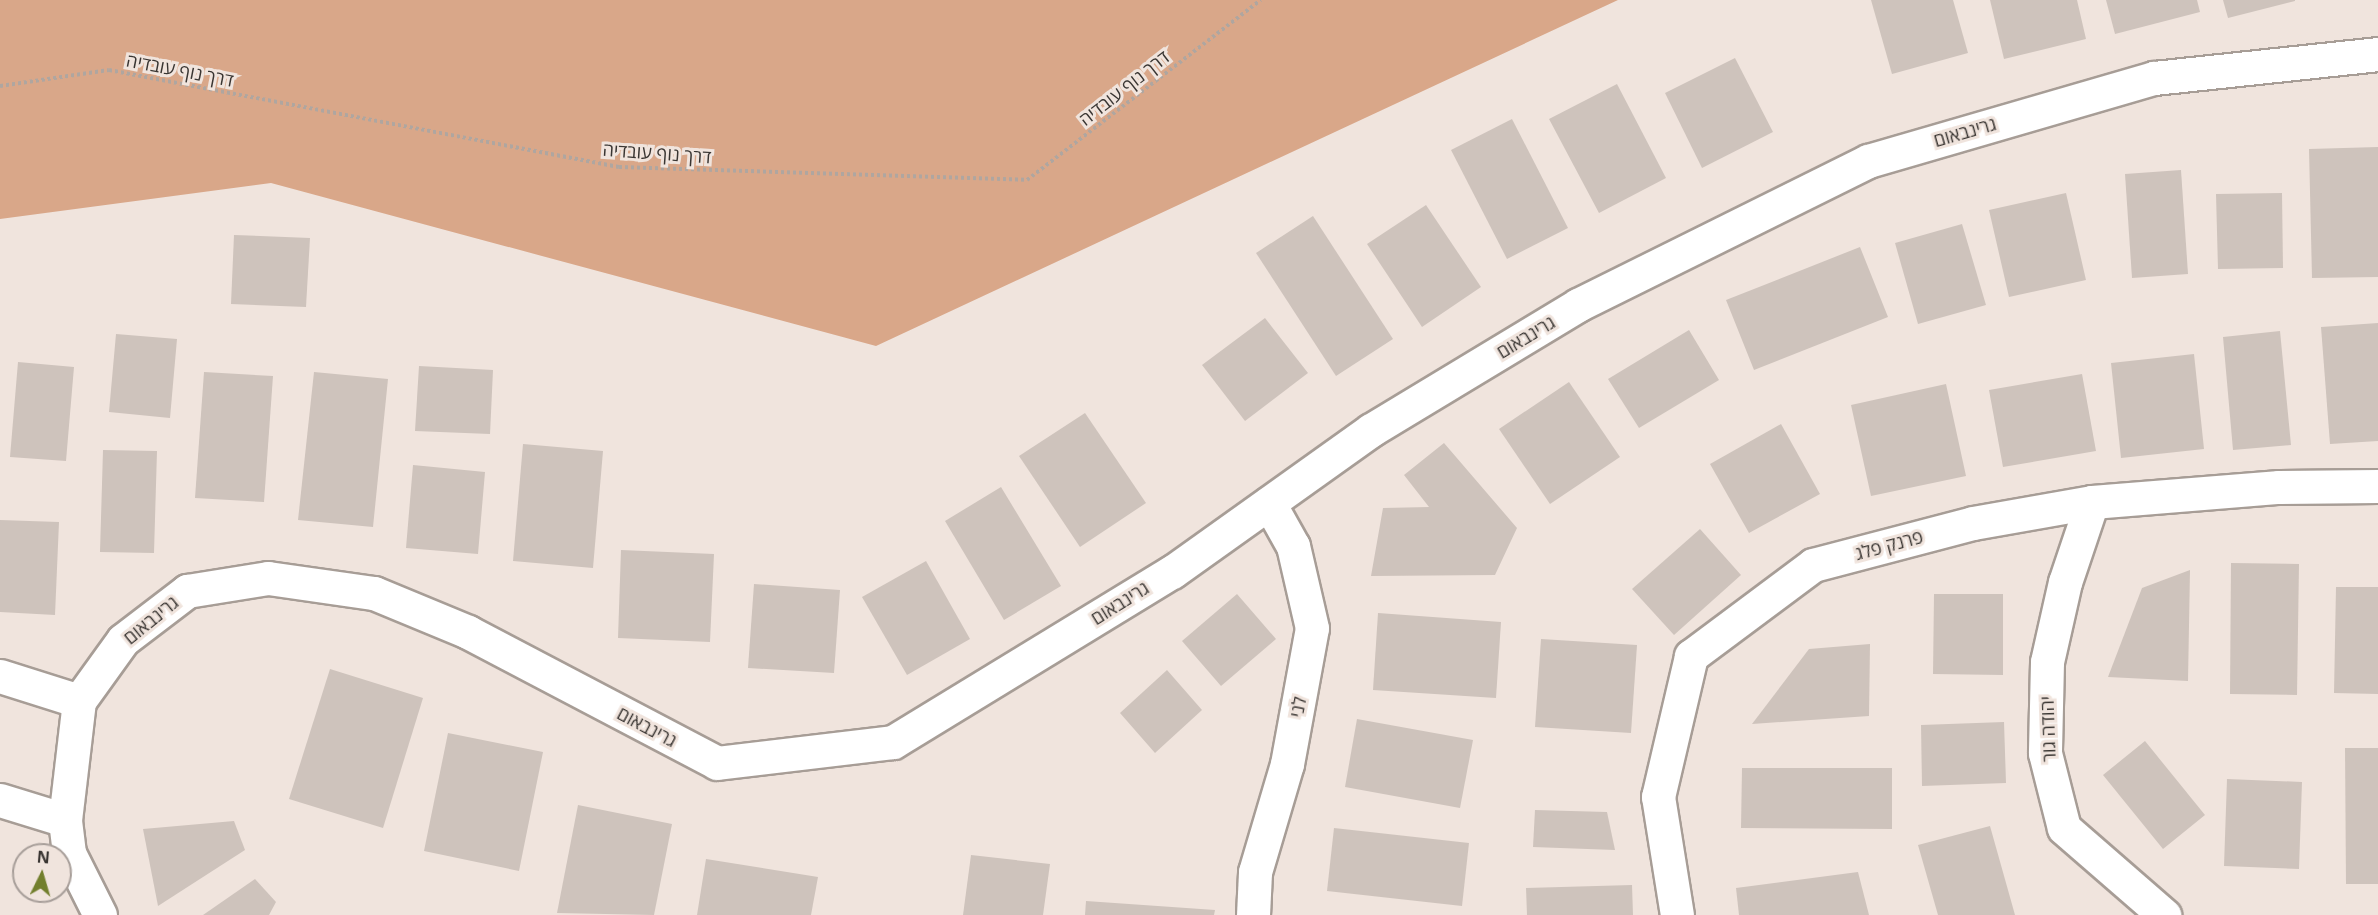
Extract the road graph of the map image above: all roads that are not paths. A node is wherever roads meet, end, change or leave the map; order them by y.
1 (2378, 54) edge
2 (2378, 486) edge
3 (2092, 502) junction
4 (1269, 503) junction
5 (0, 676) edge
6 (79, 701) junction
7 (0, 800) edge
8 (64, 820) junction
9 (100, 915) edge
10 (1253, 915) edge
11 (1677, 915) edge
12 (2164, 915) edge

1 - 4 street, גרינבאום
2 - 3 street, פרנק פלג
3 - 11 street, פרנק פלג
3 - 12 street, יהודה גור
4 - 6 street, גרינבאום
4 - 10 street, לני
5 - 6 street
6 - 8 street, גרינבאום
7 - 8 street
8 - 9 street, גרינבאום

